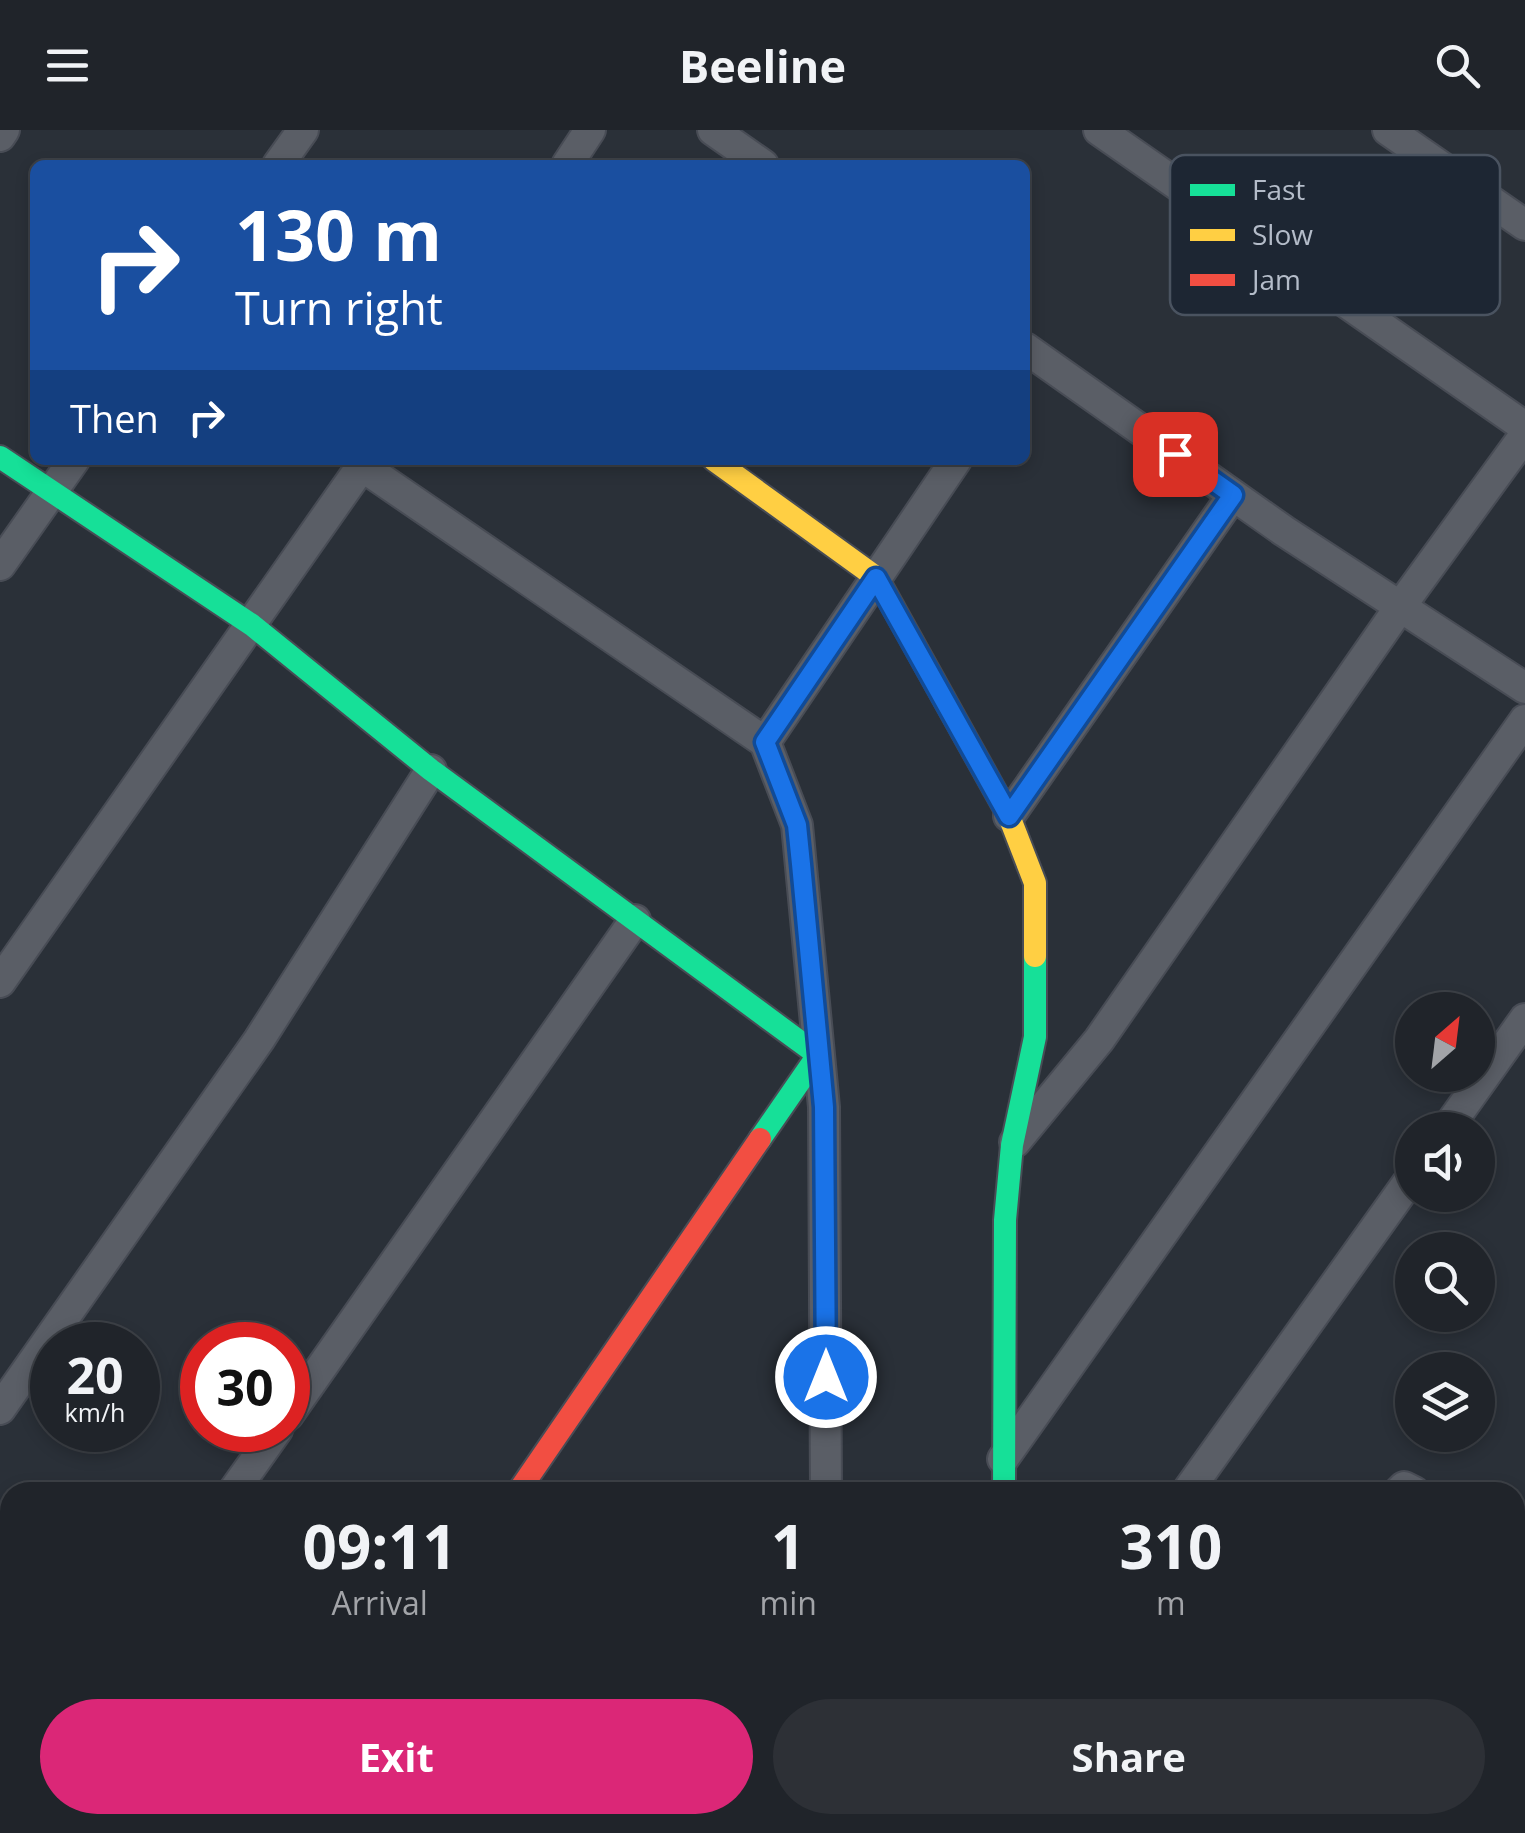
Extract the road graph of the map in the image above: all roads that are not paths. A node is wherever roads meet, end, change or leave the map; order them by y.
1 (4, 130) edge
2 (303, 130) edge
3 (590, 130) edge
4 (713, 130) edge
5 (1099, 130) edge
6 (1388, 130) edge
7 (0, 136) edge
8 (1424, 155) edge
9 (282, 160) edge
10 (569, 160) edge
11 (757, 160) edge
12 (1170, 180) edge
13 (1500, 208) edge
14 (1525, 226) edge
15 (1364, 315) edge
16 (1030, 356) edge
17 (1525, 427) edge
18 (1525, 435) edge
19 (0, 457) edge
20 (71, 465) edge
21 (363, 465) edge
22 (367, 465) edge
23 (721, 465) edge
24 (953, 465) edge
25 (52, 492) junction
26 (1233, 495) junction
27 (0, 565) edge
28 (876, 578) junction
29 (1400, 606) junction
30 (252, 625) junction
31 (1525, 688) edge
32 (1525, 720) edge
33 (765, 742) junction
34 (431, 770) junction
35 (1009, 816) junction
36 (635, 920) junction
37 (0, 982) edge
38 (1525, 1020) edge
39 (818, 1055) junction
40 (1459, 1112) edge
41 (1012, 1144) junction
42 (1395, 1201) edge
43 (310, 1384) edge
44 (0, 1410) edge
45 (261, 1452) edge
46 (1003, 1459) junction
47 (240, 1482) edge
48 (525, 1482) edge
49 (826, 1482) edge
50 (1004, 1482) edge
51 (1194, 1482) edge

1 - 7 street
2 - 9 street
3 - 10 street
4 - 11 street
5 - 12 street
6 - 8 street
13 - 14 street
15 - 17 street
16 - 26 street
18 - 29 street
19 - 25 street
20 - 25 street
21 - 30 street
22 - 33 street
23 - 28 street
24 - 28 street
25 - 27 street
25 - 30 street
26 - 29 street
26 - 35 street
28 - 33 street
28 - 35 street
29 - 31 street
29 - 41 street
30 - 34 street
30 - 37 street
32 - 46 street
33 - 39 street
34 - 36 street
34 - 44 street
35 - 41 street
36 - 39 street
36 - 43 street
38 - 40 street
39 - 48 street
39 - 49 street
41 - 46 street
42 - 51 street
45 - 47 street
46 - 50 street

